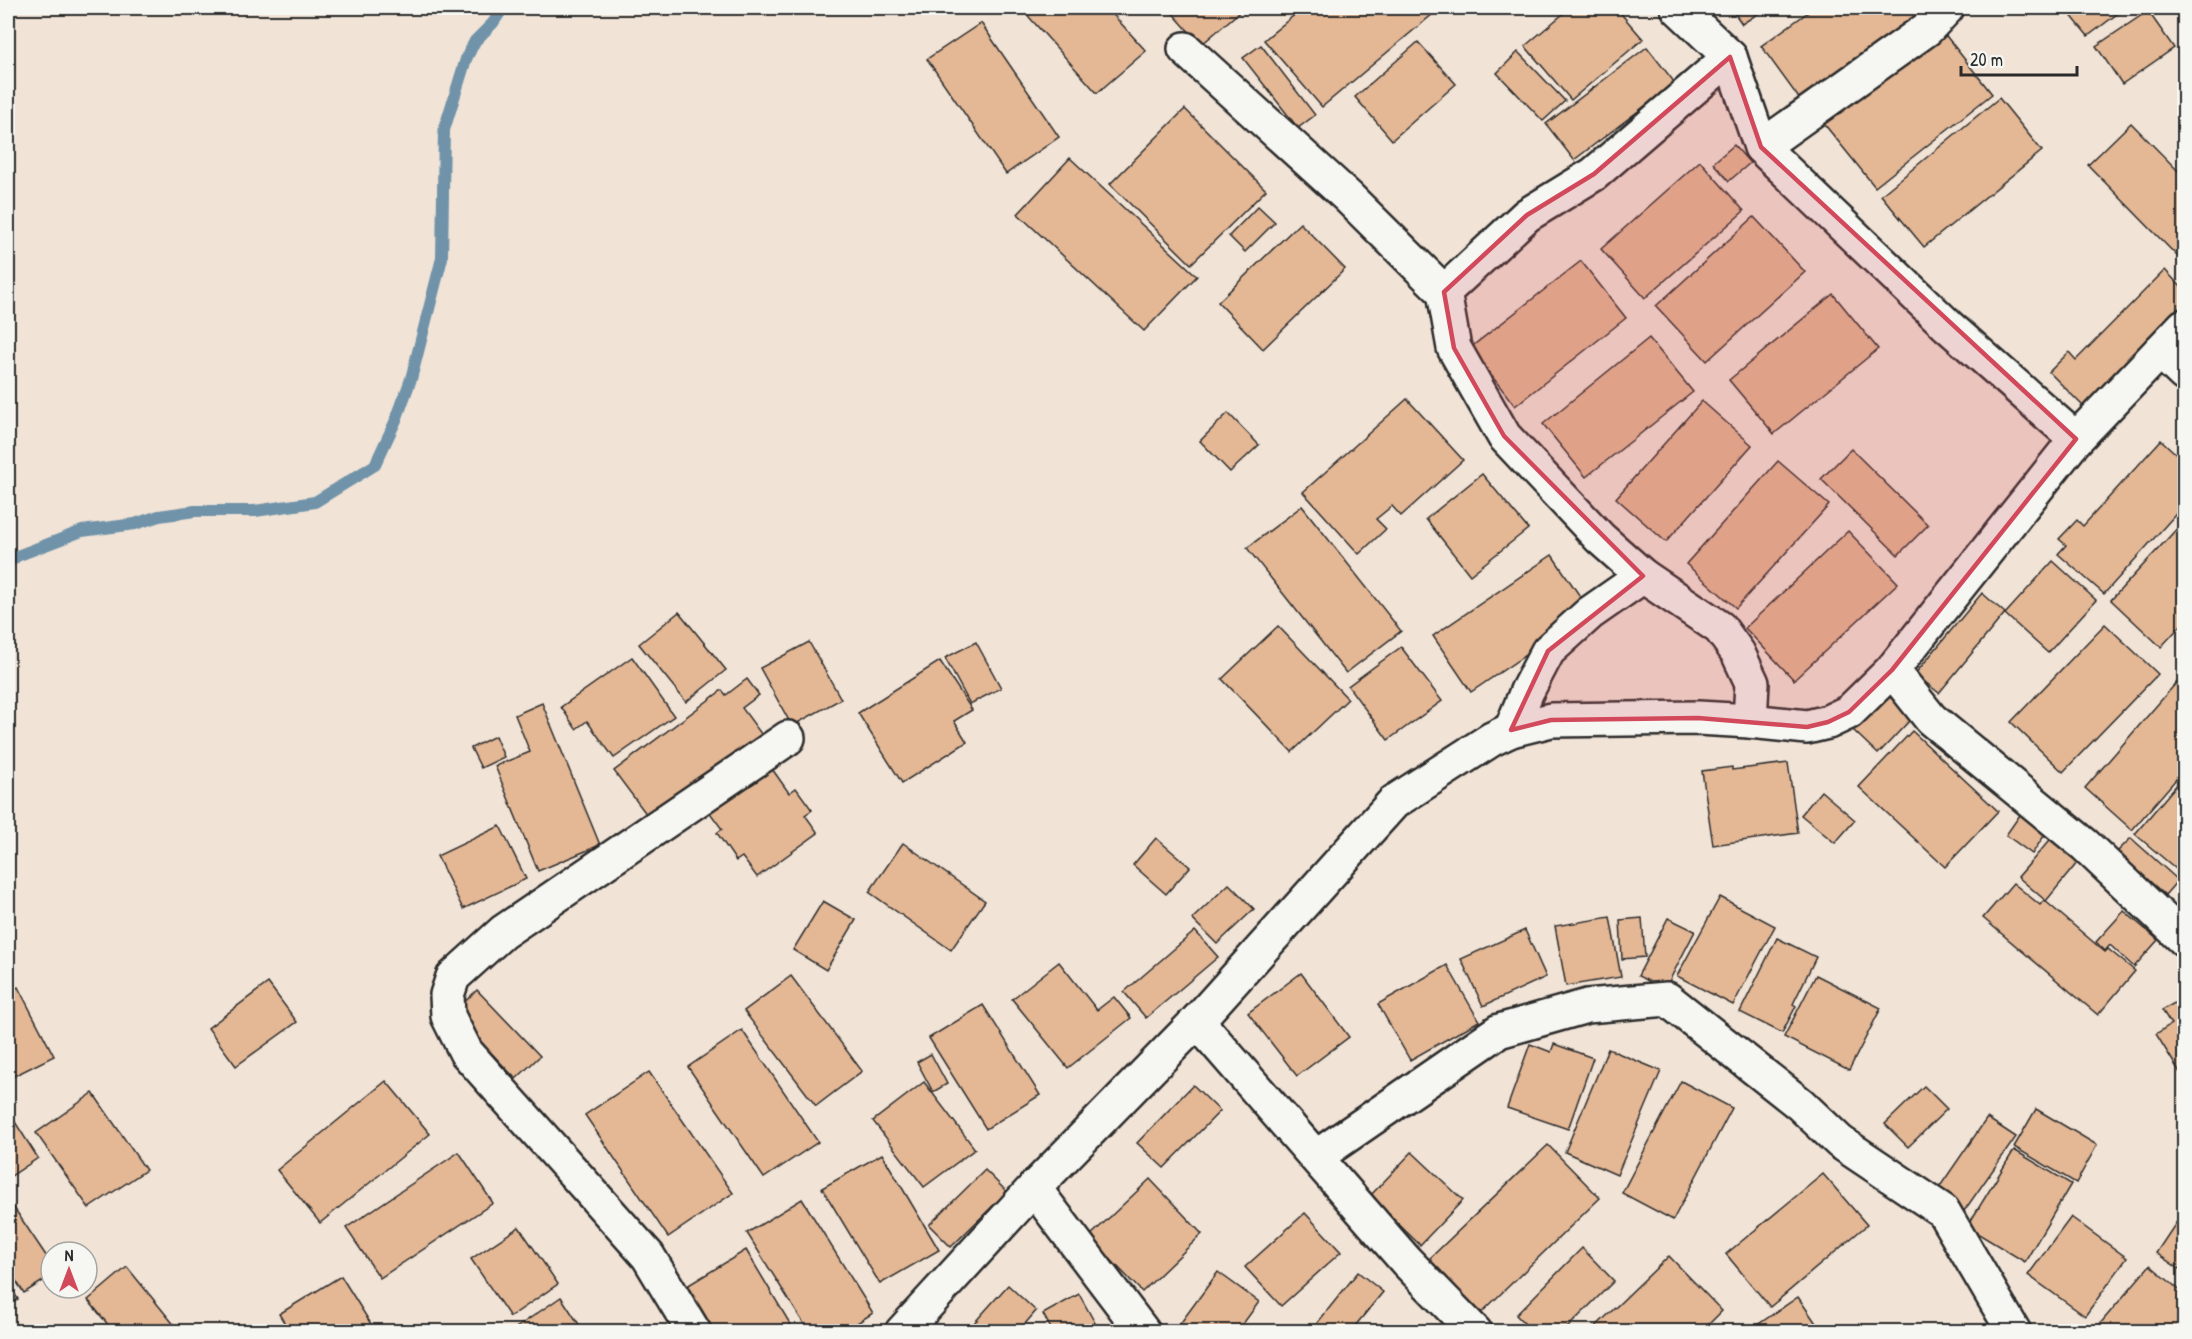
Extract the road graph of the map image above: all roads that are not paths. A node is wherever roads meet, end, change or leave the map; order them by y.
1 (1678, 8) edge
2 (1947, 8) edge
3 (1185, 49) dead end
4 (1730, 57) junction
5 (1761, 147) junction
6 (1444, 292) junction
7 (2184, 326) edge
8 (2160, 351) junction
9 (2184, 374) edge
10 (2076, 439) junction
11 (1643, 576) junction
12 (1892, 670) junction
13 (1750, 721) junction
14 (1511, 730) junction
15 (788, 738) dead end
16 (2184, 939) edge
17 (1197, 1021) junction
18 (1316, 1157) junction
19 (1034, 1188) junction
20 (694, 1332) edge
21 (902, 1332) edge
22 (1143, 1332) edge
23 (1475, 1332) edge
24 (2014, 1332) edge

1 - 4 street
2 - 5 street
3 - 6 street
4 - 5 street
4 - 6 street
5 - 10 street
6 - 11 street
7 - 8 street
8 - 9 street
8 - 10 street
10 - 12 street
11 - 13 street
11 - 14 street
12 - 13 street
12 - 16 street
13 - 14 street
14 - 17 street
15 - 20 street
17 - 18 street
17 - 19 street
18 - 23 street
18 - 24 street
19 - 21 street
19 - 22 street

